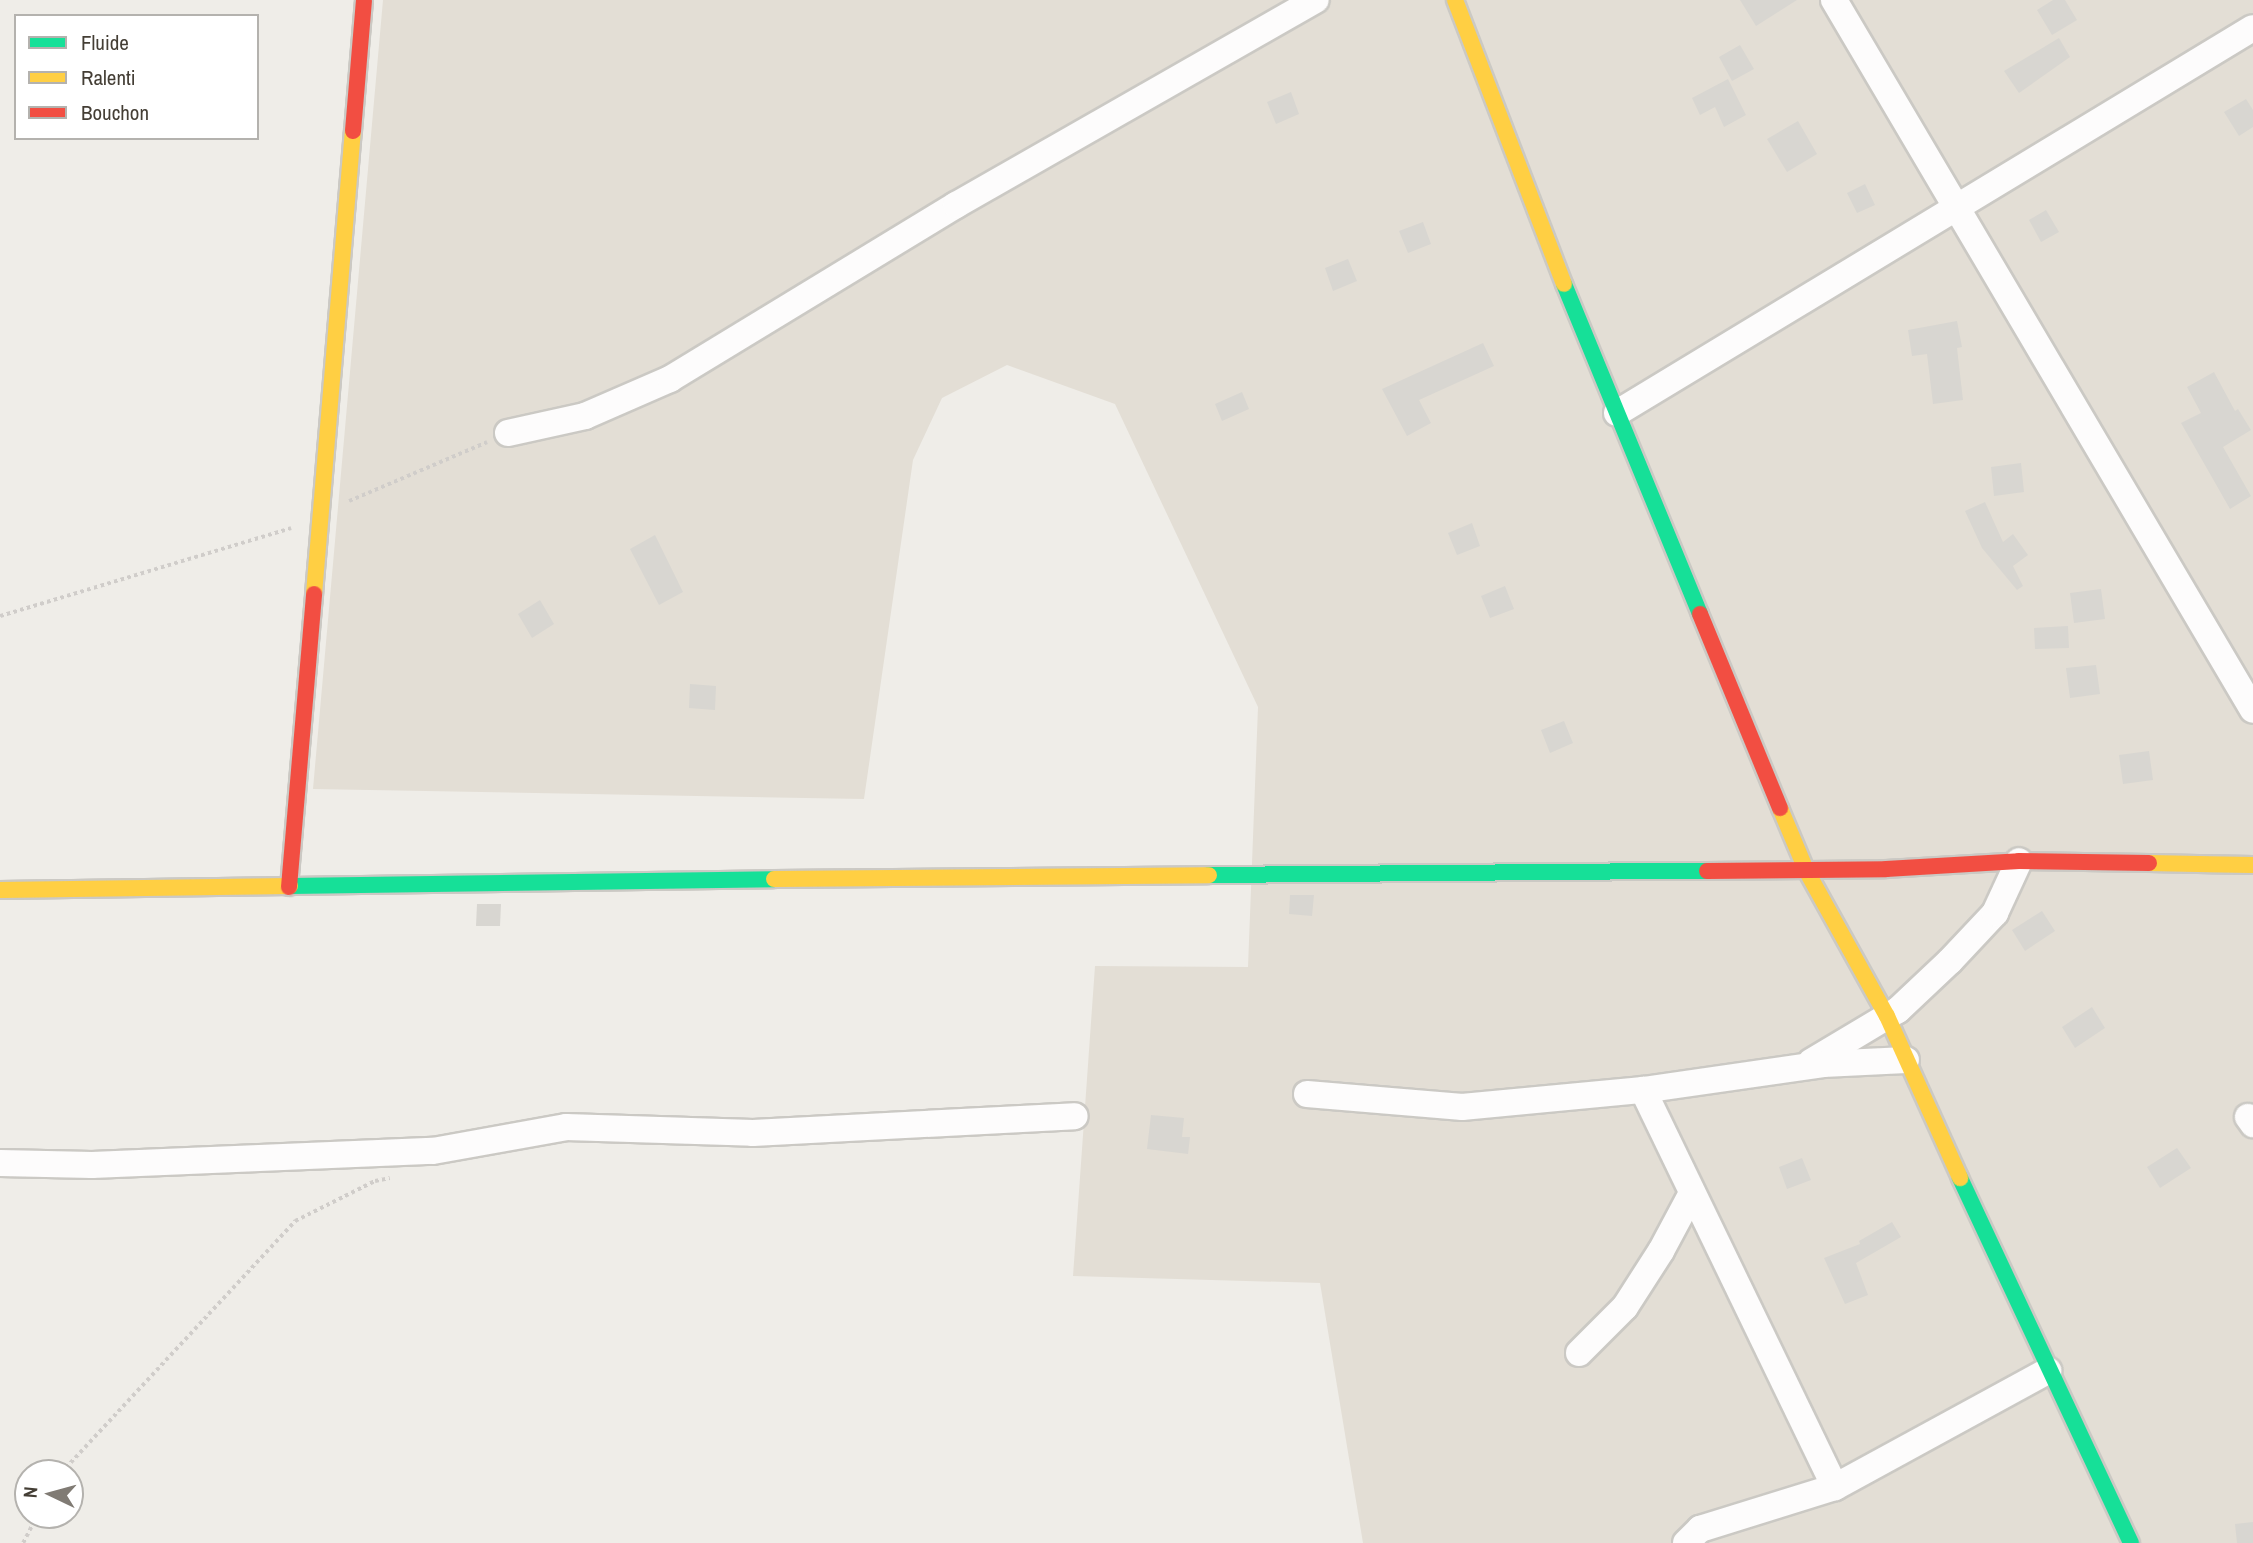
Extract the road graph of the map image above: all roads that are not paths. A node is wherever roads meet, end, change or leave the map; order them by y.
1 (364, 0) edge
2 (1317, 0) edge
3 (1455, 0) edge
4 (1834, 0) edge
5 (2253, 28) edge
6 (1956, 206) junction
7 (1617, 413) junction
8 (508, 433) road end
9 (2253, 710) edge
10 (2019, 861) junction
11 (2253, 865) edge
12 (1806, 870) junction
13 (289, 887) junction
14 (0, 890) edge
15 (1888, 1016) junction
16 (1906, 1060) junction
17 (1803, 1066) junction
18 (1643, 1090) junction
19 (1307, 1094) dead end
20 (1075, 1116) dead end
21 (0, 1163) edge
22 (1692, 1193) junction
23 (1579, 1353) dead end
24 (2048, 1371) junction
25 (1835, 1487) junction
26 (1686, 1543) edge
27 (2131, 1543) edge

1 - 13 street
2 - 8 street
3 - 7 street
4 - 6 street
5 - 6 street
6 - 7 street
6 - 9 street
7 - 12 street
10 - 11 street
10 - 12 street
10 - 15 street
12 - 13 street
12 - 15 street
13 - 14 street
15 - 16 street
15 - 17 street
16 - 17 street
16 - 24 street
17 - 18 street
18 - 19 street
18 - 22 street
20 - 21 street
22 - 23 street
22 - 25 street
24 - 25 street
24 - 27 street
25 - 26 street

